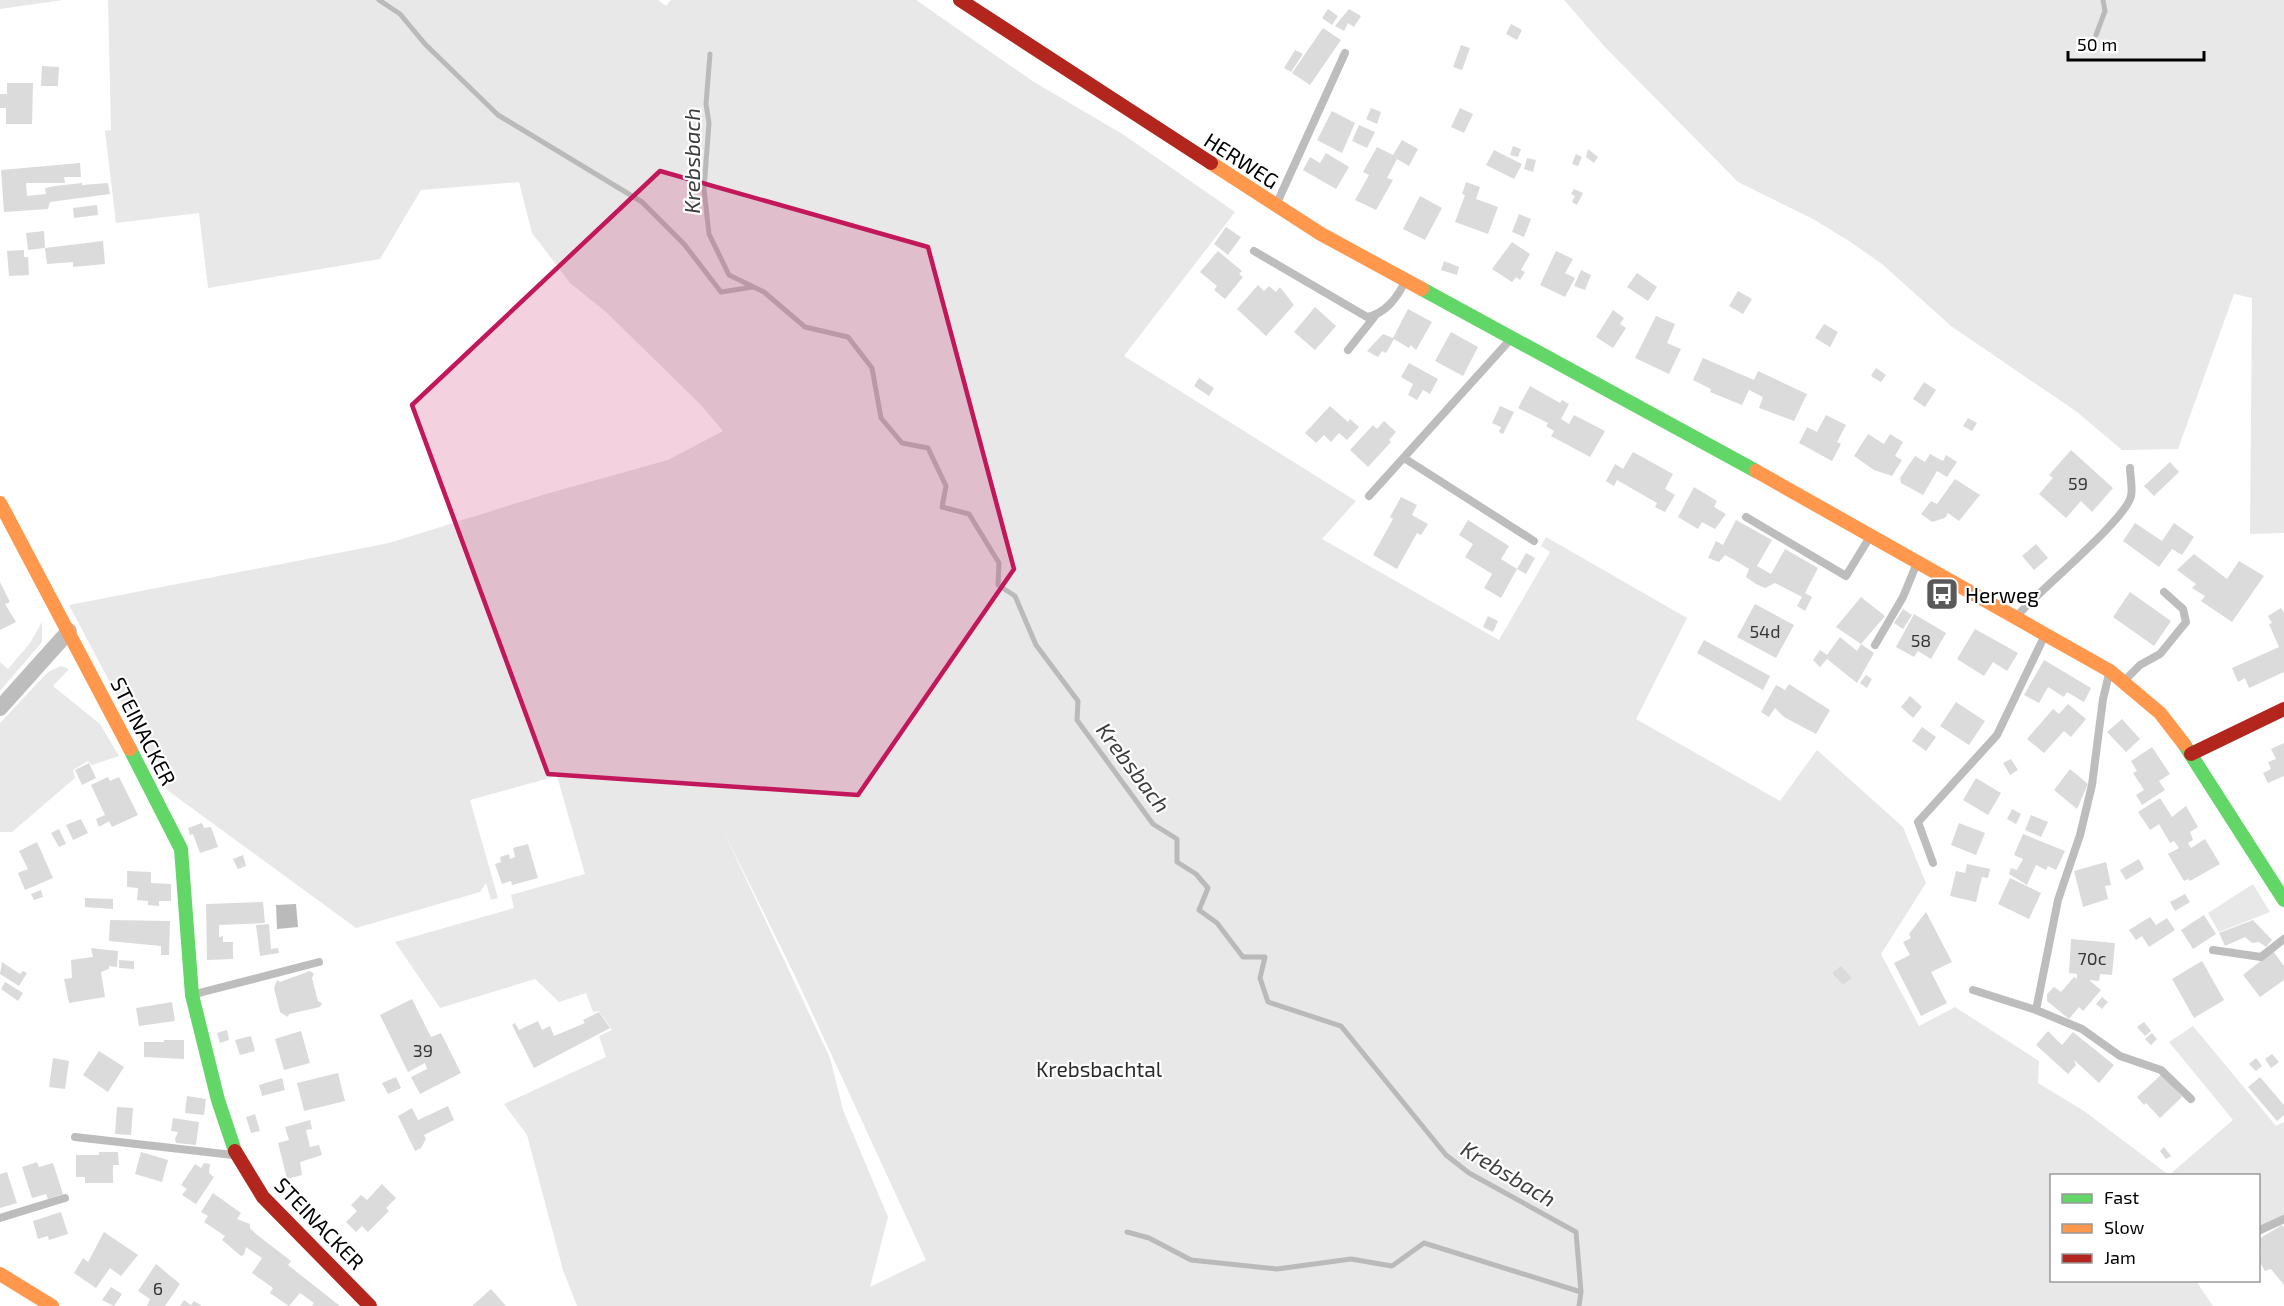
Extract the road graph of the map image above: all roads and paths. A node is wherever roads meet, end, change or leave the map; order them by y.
1 (960, 0) edge
2 (1346, 53) dead end
3 (1275, 206) junction
4 (1254, 251) dead end
5 (1406, 279) junction
6 (1375, 316) junction
7 (1512, 338) junction
8 (1348, 350) dead end
9 (1404, 458) junction
10 (2130, 468) dead end
11 (1369, 496) dead end
12 (0, 503) edge
13 (1746, 517) dead end
14 (1871, 534) junction
15 (1534, 541) dead end
16 (1918, 560) junction
17 (2164, 592) dead end
18 (2016, 616) junction
19 (69, 631) junction
20 (2046, 632) junction
21 (1875, 645) dead end
22 (2110, 671) junction
23 (2123, 682) junction
24 (0, 708) edge
25 (2284, 709) edge
26 (2191, 754) junction
27 (1933, 863) dead end
28 (2284, 900) edge
29 (2284, 939) edge
30 (2213, 950) dead end
31 (319, 962) dead end
32 (1973, 990) dead end
33 (192, 995) junction
34 (2036, 1010) junction
35 (2191, 1099) dead end
36 (75, 1137) dead end
37 (237, 1155) junction
38 (65, 1198) dead end
39 (0, 1218) edge
40 (2284, 1219) edge
41 (2260, 1231) edge
42 (0, 1274) edge
43 (52, 1306) edge
44 (370, 1306) edge

1 - 3 street, HERWEG
2 - 3 lane
3 - 5 street, HERWEG
4 - 6 lane
5 - 6 lane
5 - 7 street, HERWEG
6 - 8 lane
7 - 9 lane
7 - 14 street, HERWEG
9 - 11 lane
9 - 15 lane
10 - 18 lane
12 - 19 street, STEINACKER
13 - 14 lane
14 - 16 street, HERWEG
16 - 18 street, HERWEG
16 - 21 lane
17 - 23 lane
18 - 20 street, HERWEG
19 - 24 street
19 - 33 street, STEINACKER
20 - 22 street, HERWEG
20 - 27 lane
22 - 23 street, HERWEG
22 - 34 lane
23 - 26 street, HERWEG
25 - 26 street
26 - 28 street, HERWEG
29 - 30 lane
31 - 33 lane
32 - 34 lane
33 - 37 street, STEINACKER
34 - 35 lane
36 - 37 lane
37 - 44 street, STEINACKER
38 - 39 lane
40 - 41 lane
42 - 43 street

